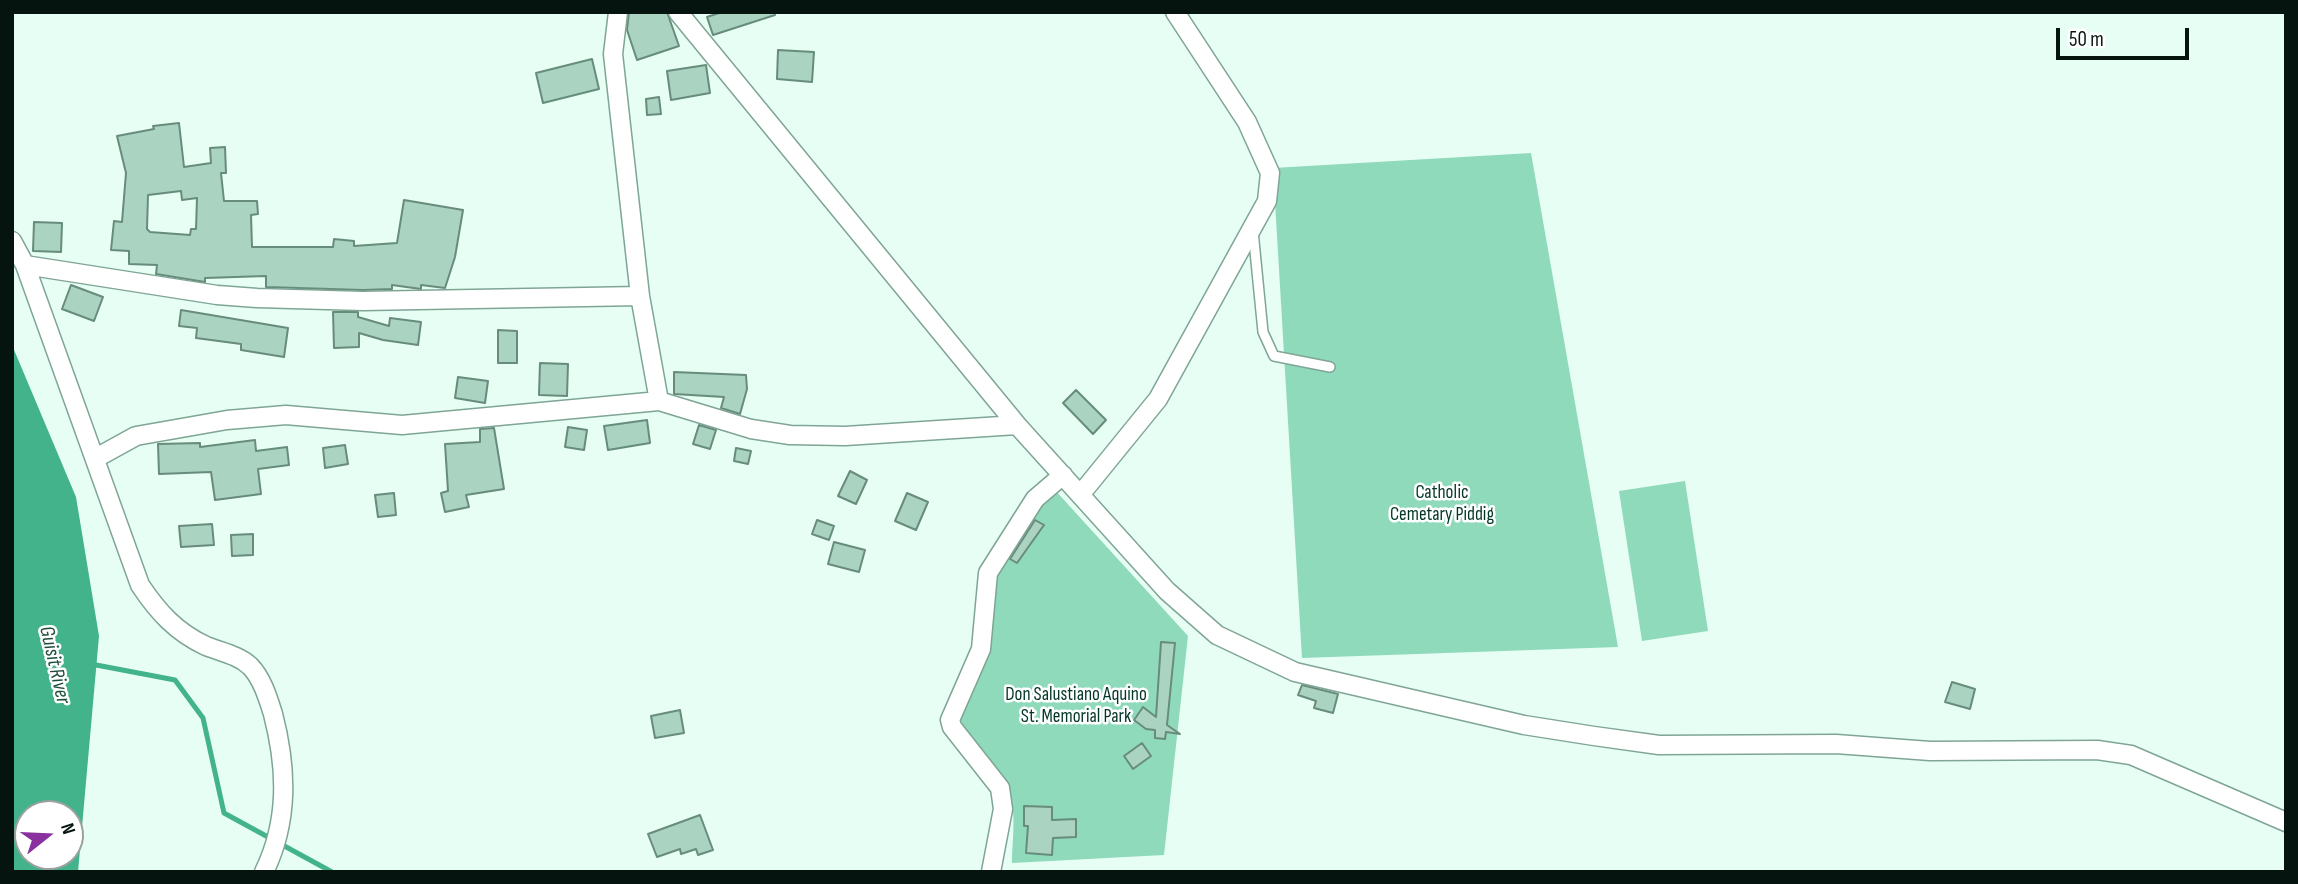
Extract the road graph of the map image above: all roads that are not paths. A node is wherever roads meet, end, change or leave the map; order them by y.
1 (618, 12) edge
2 (678, 12) edge
3 (1175, 12) edge
4 (1253, 229) junction
5 (12, 241) edge
6 (25, 265) junction
7 (640, 296) junction
8 (1331, 367) dead end
9 (659, 401) junction
10 (1017, 425) junction
11 (96, 458) junction
12 (1063, 475) junction
13 (1080, 495) junction
14 (2286, 822) edge
15 (264, 872) edge
16 (991, 872) edge

1 - 7 street
2 - 10 street
3 - 4 street
4 - 8 lane
4 - 13 street
5 - 6 street
6 - 7 street
6 - 11 street
7 - 9 street
9 - 10 street
9 - 11 street
10 - 12 street
11 - 15 street
12 - 13 street
12 - 16 street
13 - 14 street

